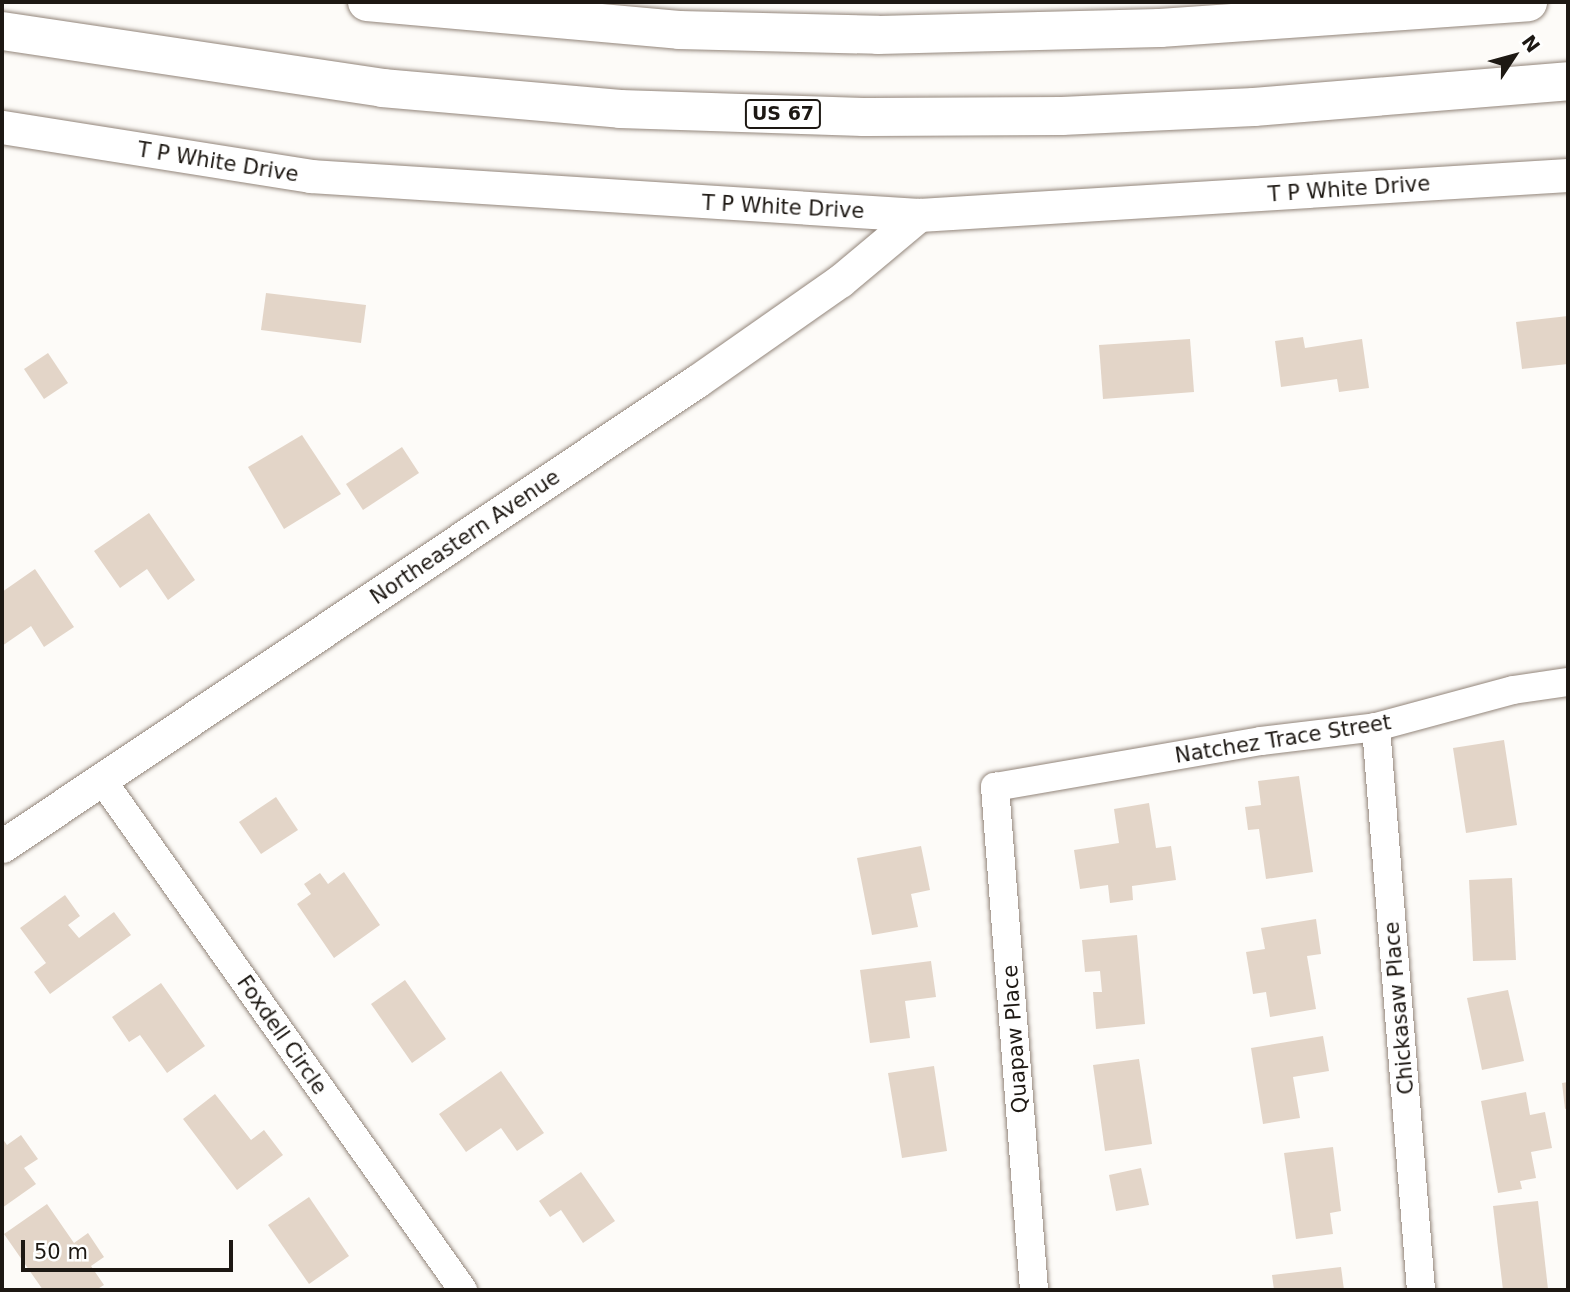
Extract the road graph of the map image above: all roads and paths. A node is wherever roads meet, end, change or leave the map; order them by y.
1 (367, 2) edge
2 (1528, 2) edge
3 (2, 31) edge
4 (1568, 82) edge
5 (2, 127) edge
6 (1568, 175) edge
7 (919, 215) junction
8 (1568, 682) edge
9 (1376, 727) junction
10 (102, 780) junction
11 (995, 787) joint
12 (2, 846) edge
13 (463, 1290) edge
14 (1034, 1290) edge
15 (1421, 1290) edge

1 - 2 highway
3 - 4 highway, US 67
5 - 7 street, T P White Drive
6 - 7 street, T P White Drive
7 - 10 street, Northeastern Avenue
8 - 9 street, Natchez Trace Street
9 - 11 street, Natchez Trace Street
9 - 15 street, Chickasaw Place
10 - 12 street, Northeastern Avenue
10 - 13 street, Foxdell Circle
11 - 14 street, Quapaw Place

